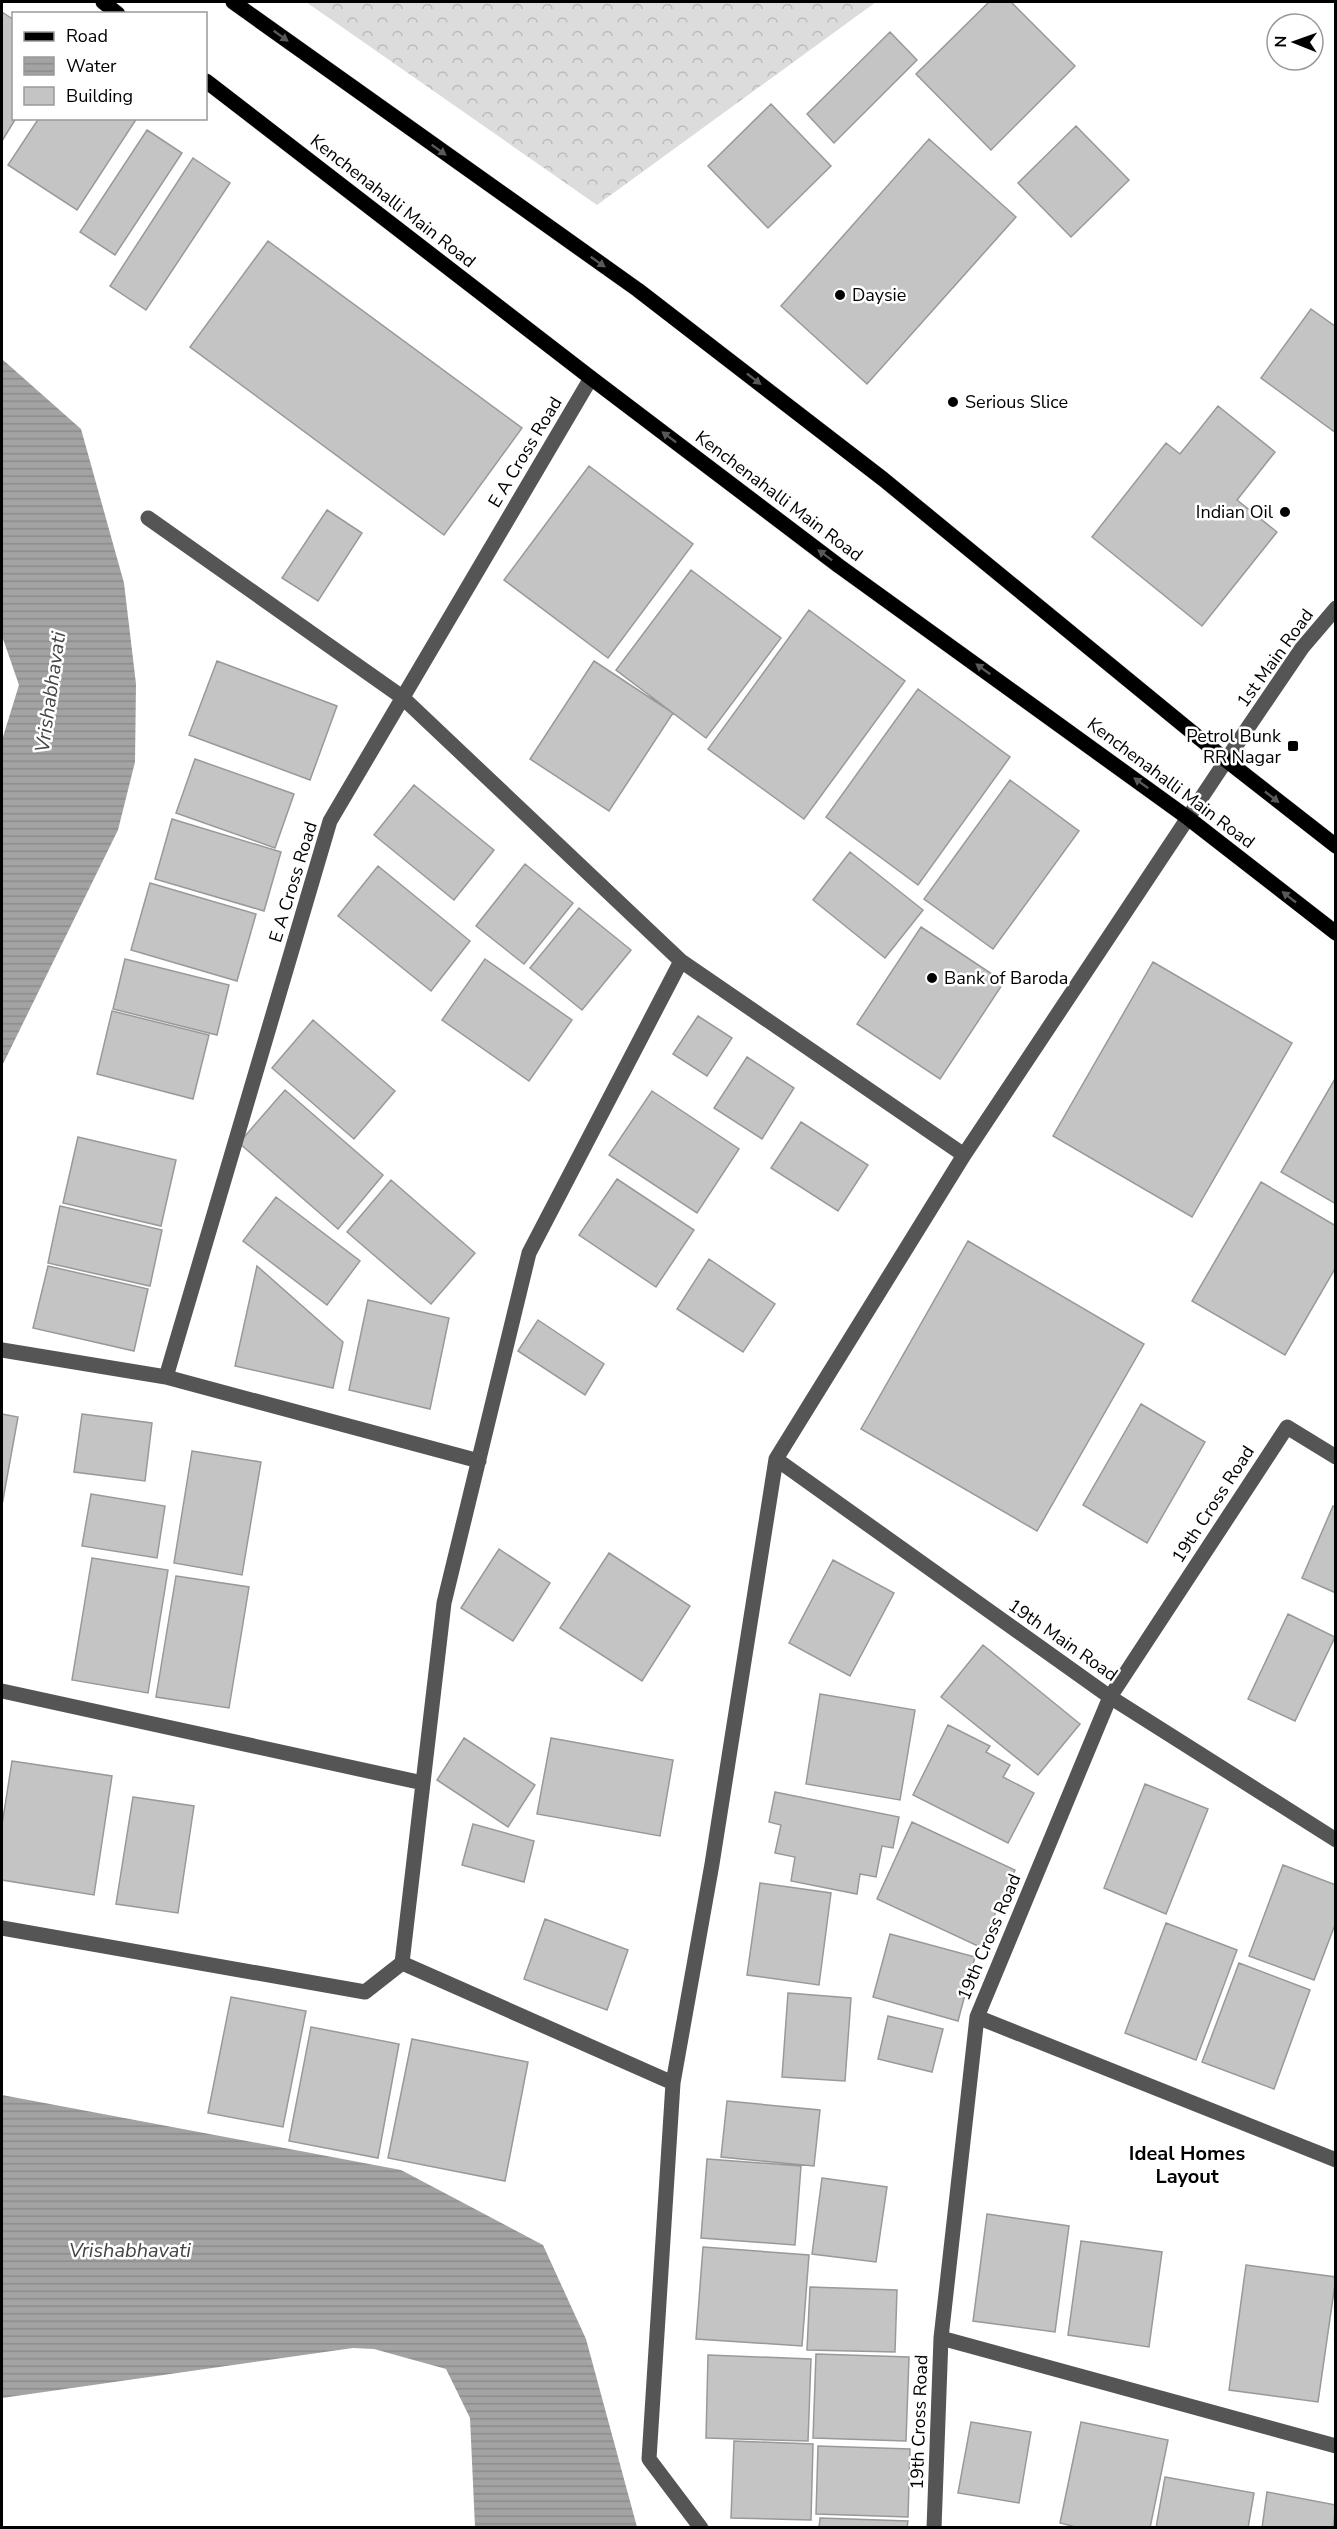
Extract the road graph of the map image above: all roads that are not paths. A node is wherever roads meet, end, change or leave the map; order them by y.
1 (102, 2) edge
2 (233, 2) edge
3 (115, 12) edge
4 (207, 82) edge
5 (591, 378) junction
6 (148, 518) dead end
7 (1335, 608) edge
8 (402, 698) junction
9 (1226, 760) junction
10 (1188, 818) junction
11 (1335, 846) edge
12 (1335, 933) edge
13 (681, 961) junction
14 (964, 1155) junction
15 (2, 1350) edge
16 (166, 1377) junction
17 (1335, 1457) edge
18 (776, 1460) junction
19 (479, 1461) junction
20 (2, 1691) edge
21 (1110, 1697) junction
22 (423, 1783) junction
23 (1335, 1840) edge
24 (2, 1928) edge
25 (402, 1962) junction
26 (977, 2016) junction
27 (673, 2083) junction
28 (1335, 2160) edge
29 (941, 2338) junction
30 (1335, 2445) edge
31 (701, 2528) edge
32 (934, 2528) edge

1 - 3 main road
2 -> 9 main road
4 - 5 main road, Kenchenahalli Main Road
5 - 8 street, E A Cross Road
10 -> 5 main road, Kenchenahalli Main Road
6 - 8 street
7 - 9 street, 1st Main Road
8 - 13 street
8 - 16 street, E A Cross Road
9 - 10 street, 1st Main Road
9 -> 11 main road
12 -> 10 main road, Kenchenahalli Main Road
10 - 14 street, 1st Main Road
13 - 14 street
13 - 19 street
14 - 18 street, 1st Main Road
15 - 16 street
16 - 19 street
17 - 21 street, 19th Cross Road
18 - 21 street, 19th Main Road
18 - 27 street
19 - 22 street
20 - 22 street
21 - 23 street, 19th Main Road
21 - 26 street, 19th Cross Road
22 - 25 street
24 - 25 street
25 - 27 street
26 - 28 street
26 - 29 street, 19th Cross Road
27 - 31 street
29 - 30 street
29 - 32 street, 19th Cross Road

